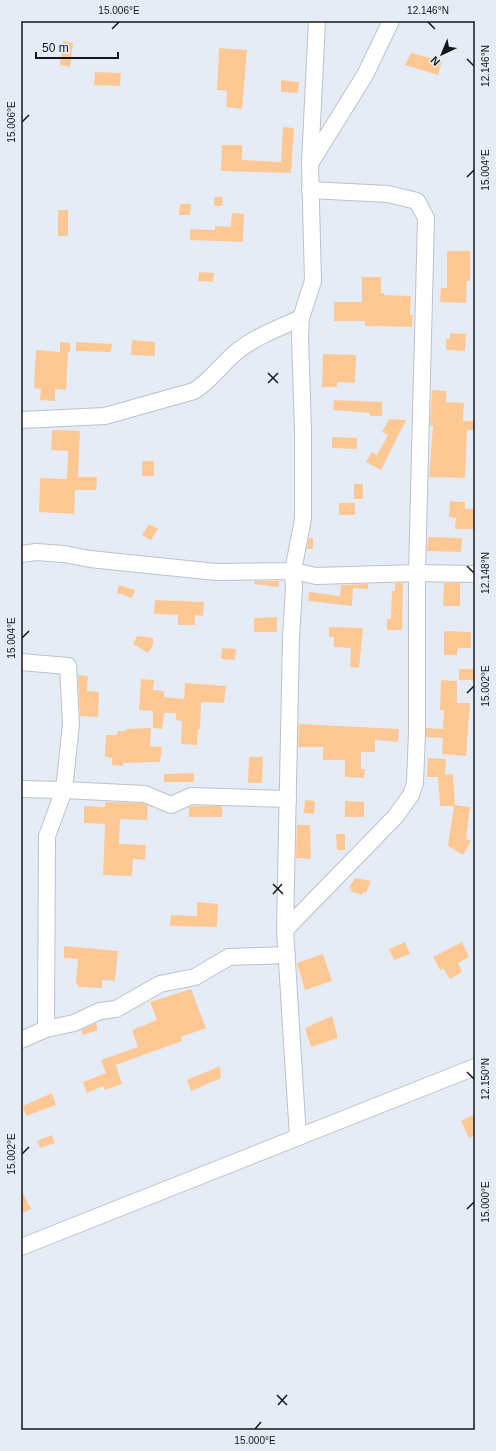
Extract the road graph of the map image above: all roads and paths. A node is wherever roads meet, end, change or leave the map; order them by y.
1 (317, 21) edge
2 (391, 21) edge
3 (310, 163) junction
4 (310, 190) junction
5 (301, 318) junction
6 (21, 420) edge
7 (21, 554) edge
8 (293, 571) junction
9 (417, 573) junction
10 (475, 574) edge
11 (21, 662) edge
12 (21, 789) edge
13 (64, 790) junction
14 (288, 799) junction
15 (285, 930) junction
16 (286, 955) junction
17 (46, 1029) junction
18 (21, 1040) edge
19 (475, 1067) edge
20 (298, 1136) junction
21 (21, 1247) edge

1 - 3 street
2 - 3 street
3 - 4 street
4 - 5 street
4 - 9 street
5 - 6 street
5 - 8 street
7 - 8 street
8 - 9 street
8 - 14 street
9 - 10 street
9 - 15 street
11 - 13 street
12 - 13 street
13 - 14 street
13 - 17 street
14 - 15 street
15 - 16 street
16 - 17 street
16 - 20 street
17 - 18 street
19 - 20 street
20 - 21 street

